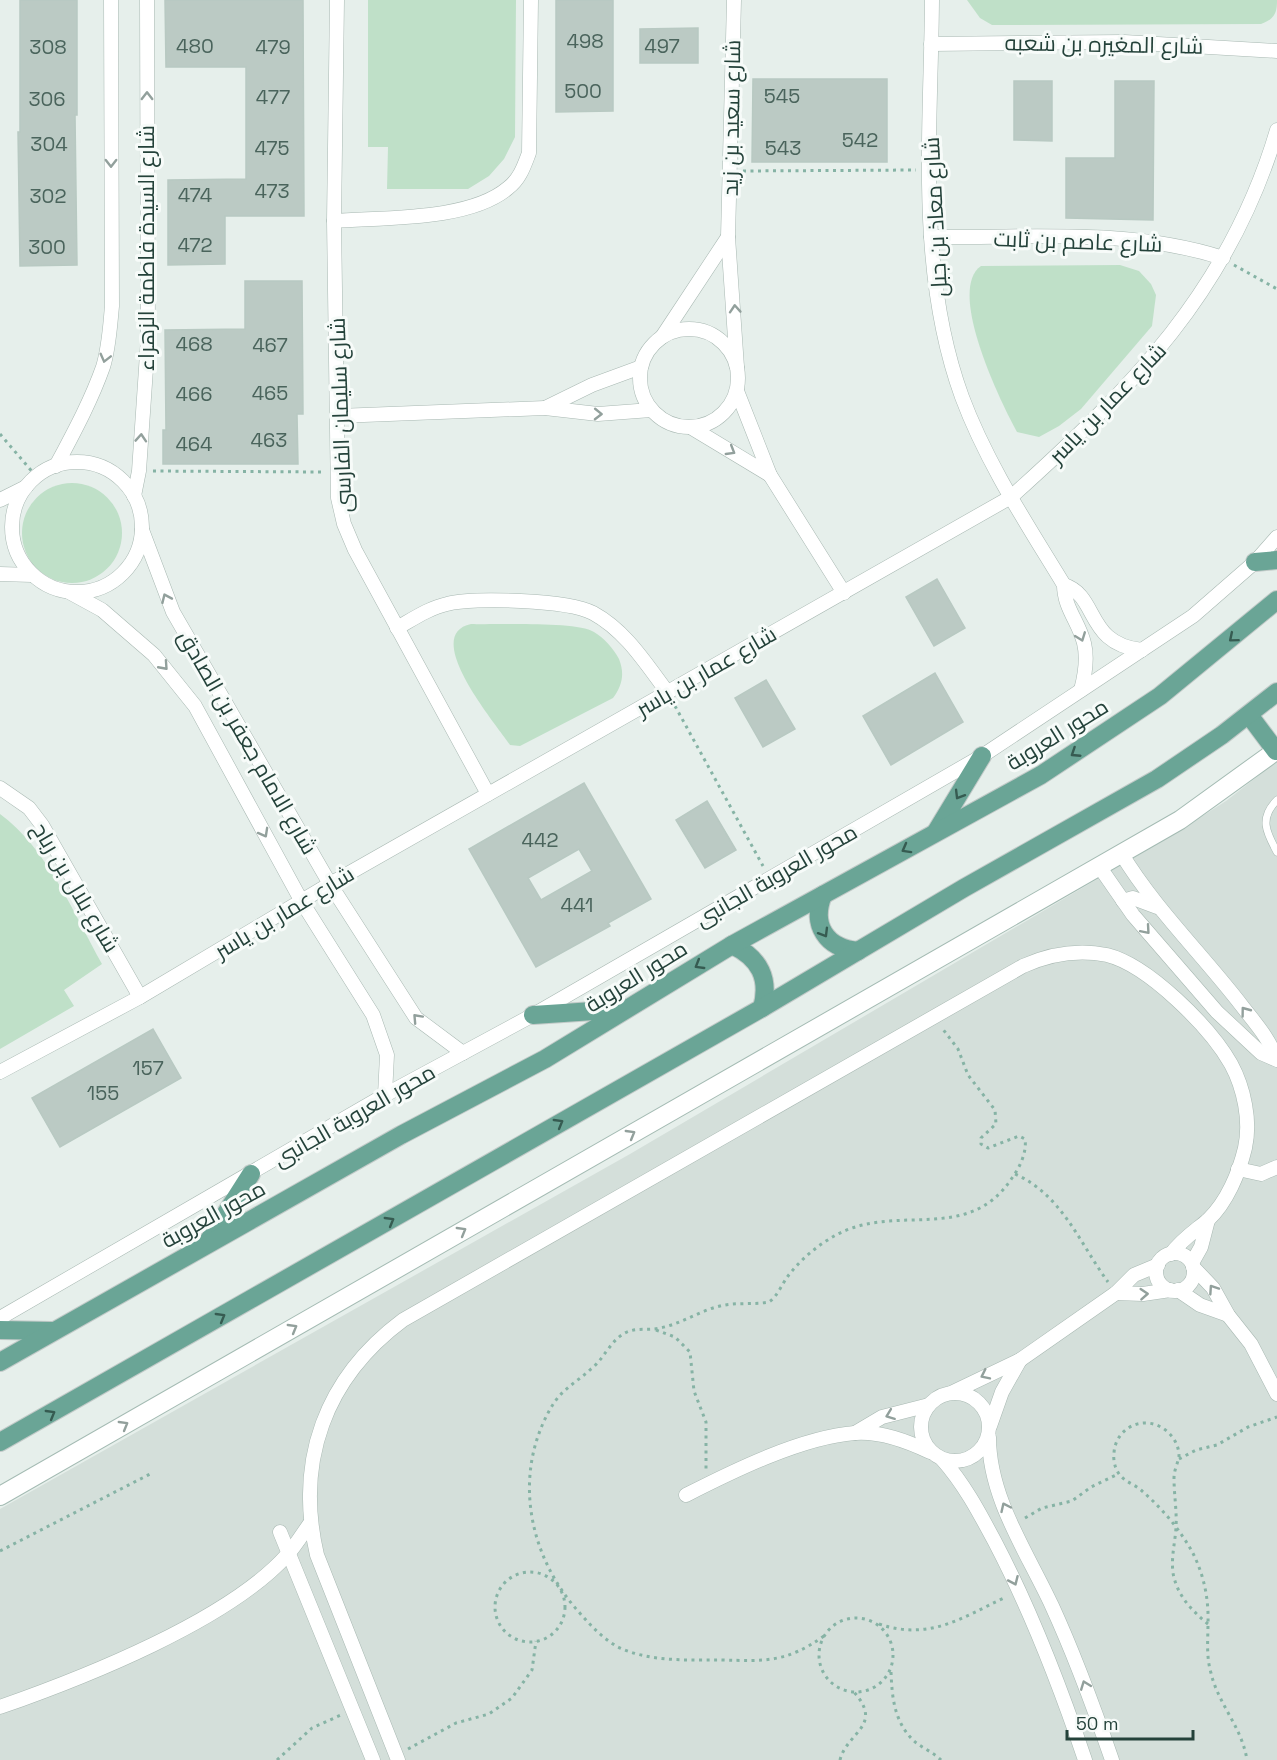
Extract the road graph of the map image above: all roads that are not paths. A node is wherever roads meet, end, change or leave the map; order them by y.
1 (111, 0) edge
2 (147, 0) edge
3 (337, 0) edge
4 (531, 0) edge
5 (734, 0) edge
6 (932, 0) edge
7 (931, 44) junction
8 (1277, 51) edge
9 (1277, 130) edge
10 (334, 220) junction
11 (728, 237) junction
12 (931, 237) junction
13 (1223, 258) junction
14 (662, 337) junction
15 (641, 367) junction
16 (737, 368) junction
17 (737, 391) junction
18 (545, 408) junction
19 (651, 410) junction
20 (338, 416) junction
21 (692, 428) junction
22 (56, 466) junction
23 (770, 475) junction
24 (26, 487) junction
25 (134, 496) junction
26 (1011, 497) junction
27 (0, 500) edge
28 (142, 530) junction
29 (1277, 537) edge
30 (1277, 560) edge
31 (1255, 562) junction
32 (0, 574) edge
33 (32, 575) junction
34 (1064, 585) junction
35 (69, 592) junction
36 (844, 593) junction
37 (1277, 600) edge
38 (397, 628) junction
39 (1142, 650) junction
40 (1082, 690) junction
41 (1277, 692) edge
42 (668, 693) junction
43 (1249, 715) junction
44 (1277, 751) edge
45 (982, 756) junction
46 (0, 788) edge
47 (488, 794) junction
48 (1277, 801) edge
49 (936, 832) junction
50 (1277, 852) edge
51 (1121, 853) junction
52 (1099, 866) junction
53 (330, 884) junction
54 (823, 895) junction
55 (1123, 901) junction
56 (302, 902) junction
57 (1159, 908) junction
58 (732, 945) junction
59 (858, 951) junction
60 (140, 997) junction
61 (762, 1008) junction
62 (629, 1009) junction
63 (533, 1015) junction
64 (463, 1053) junction
65 (1277, 1060) edge
66 (0, 1072) edge
67 (385, 1095) junction
68 (1277, 1167) edge
69 (1238, 1169) junction
70 (251, 1174) junction
71 (1208, 1220) junction
72 (205, 1246) junction
73 (1171, 1254) junction
74 (1158, 1265) junction
75 (1193, 1265) junction
76 (1174, 1290) junction
77 (1116, 1293) junction
78 (1228, 1315) junction
79 (0, 1318) edge
80 (0, 1330) edge
81 (55, 1331) junction
82 (1020, 1360) junction
83 (0, 1362) edge
84 (951, 1393) junction
85 (1277, 1394) edge
86 (928, 1405) junction
87 (989, 1432) junction
88 (854, 1433) junction
89 (0, 1442) edge
90 (936, 1455) junction
91 (686, 1495) dead end
92 (0, 1496) edge
93 (311, 1522) junction
94 (280, 1532) dead end
95 (288, 1554) junction
96 (0, 1707) edge
97 (397, 1757) edge
98 (373, 1760) edge
99 (1085, 1760) edge
100 (1112, 1760) edge

1 -> 22 street, شارع السيدة فاطمة الزهراء
25 -> 2 street, شارع السيدة فاطمة الزهراء
3 - 10 street, شارع سليمان الفارسى
4 - 10 street
5 - 11 street, شارع سعيد بن زيد
6 - 7 street, شارع معاذ بن جبل
7 - 8 street, شارع المغيره بن شعبه
7 - 12 street, شارع معاذ بن جبل
9 - 13 street, شارع عمار بن ياسر
10 - 20 street, شارع سليمان الفارسى
11 - 14 street
16 -> 11 street, شارع سعيد بن زيد
12 - 13 street, شارع عاصم بن ثابت
12 - 26 street, شارع معاذ بن جبل
13 - 26 street, شارع عمار بن ياسر
14 - 15 street
14 - 16 street
15 - 18 street
15 - 19 street
16 - 17 street
17 - 21 street
17 - 23 street
18 -> 19 street
18 - 20 street
19 - 21 street
20 - 38 street, شارع سليمان الفارسى
21 -> 23 street
22 - 24 street
22 - 25 street
23 - 36 street
24 - 27 street
24 - 33 street
25 - 28 street
26 - 34 street, شارع معاذ بن جبل
26 - 36 street, شارع عمار بن ياسر
28 - 35 street
53 -> 28 street, شارع الامام جعفر بن الصادق
29 - 31 street, محور العروبة الجانبى
30 - 31 main road
31 - 39 street, محور العروبة الجانبى
32 - 33 street
33 - 35 street
34 - 39 street, شارع معاذ بن جبل
34 -> 40 street, شارع معاذ بن جبل
35 -> 56 street, شارع الامام جعفر بن الصادق
36 - 42 street, شارع عمار بن ياسر
37 -> 49 main road, محور العروبة
38 - 42 street
38 - 47 street, شارع سليمان الفارسى
39 - 40 street, محور العروبة الجانبى
40 - 45 street, محور العروبة الجانبى
41 - 43 main road
42 - 47 street, شارع عمار بن ياسر
43 - 44 main road
43 - 59 main road
44 - 51 street
45 -> 49 main road
45 - 63 street, محور العروبة الجانبى
46 - 60 street, شارع بلال بن رباح
47 - 53 street, شارع عمار بن ياسر
48 - 50 lane
49 -> 54 main road, محور العروبة
51 - 52 street
51 - 57 street
52 - 55 street
92 -> 52 street
53 - 56 street, شارع عمار بن ياسر
64 -> 53 street, شارع الامام جعفر بن الصادق
54 - 58 main road, محور العروبة
54 -> 59 main road
55 - 57 street
55 -> 65 street
56 - 60 street, شارع عمار بن ياسر
56 - 67 street, شارع الامام جعفر بن الصادق
65 -> 57 street
58 - 61 main road
58 -> 62 main road, محور العروبة
59 - 61 main road
60 - 66 street, شارع عمار بن ياسر
89 -> 61 main road
62 - 63 main road
62 - 72 main road, محور العروبة
63 - 64 street, محور العروبة الجانبى
64 - 67 street, محور العروبة الجانبى
67 - 70 street, محور العروبة الجانبى
68 - 69 street
69 - 71 street
69 - 93 street
70 - 72 main road
70 - 79 street, محور العروبة الجانبى
71 - 73 street
71 - 75 street
72 - 81 main road, محور العروبة
73 - 74 street
73 - 75 street
74 - 76 street
74 - 77 street
75 - 76 street
78 -> 75 street
77 -> 76 street
76 - 78 street
77 - 82 street
78 - 85 street
80 - 81 main road
81 - 83 main road, محور العروبة
82 -> 84 street
82 - 87 street
84 - 86 street
84 - 87 street
86 -> 88 street
86 - 90 street
87 - 90 street
100 -> 87 street
88 - 90 street
88 - 91 street
90 -> 99 street
93 - 95 street
93 - 97 street
94 - 95 street
95 - 96 street
95 - 98 street

